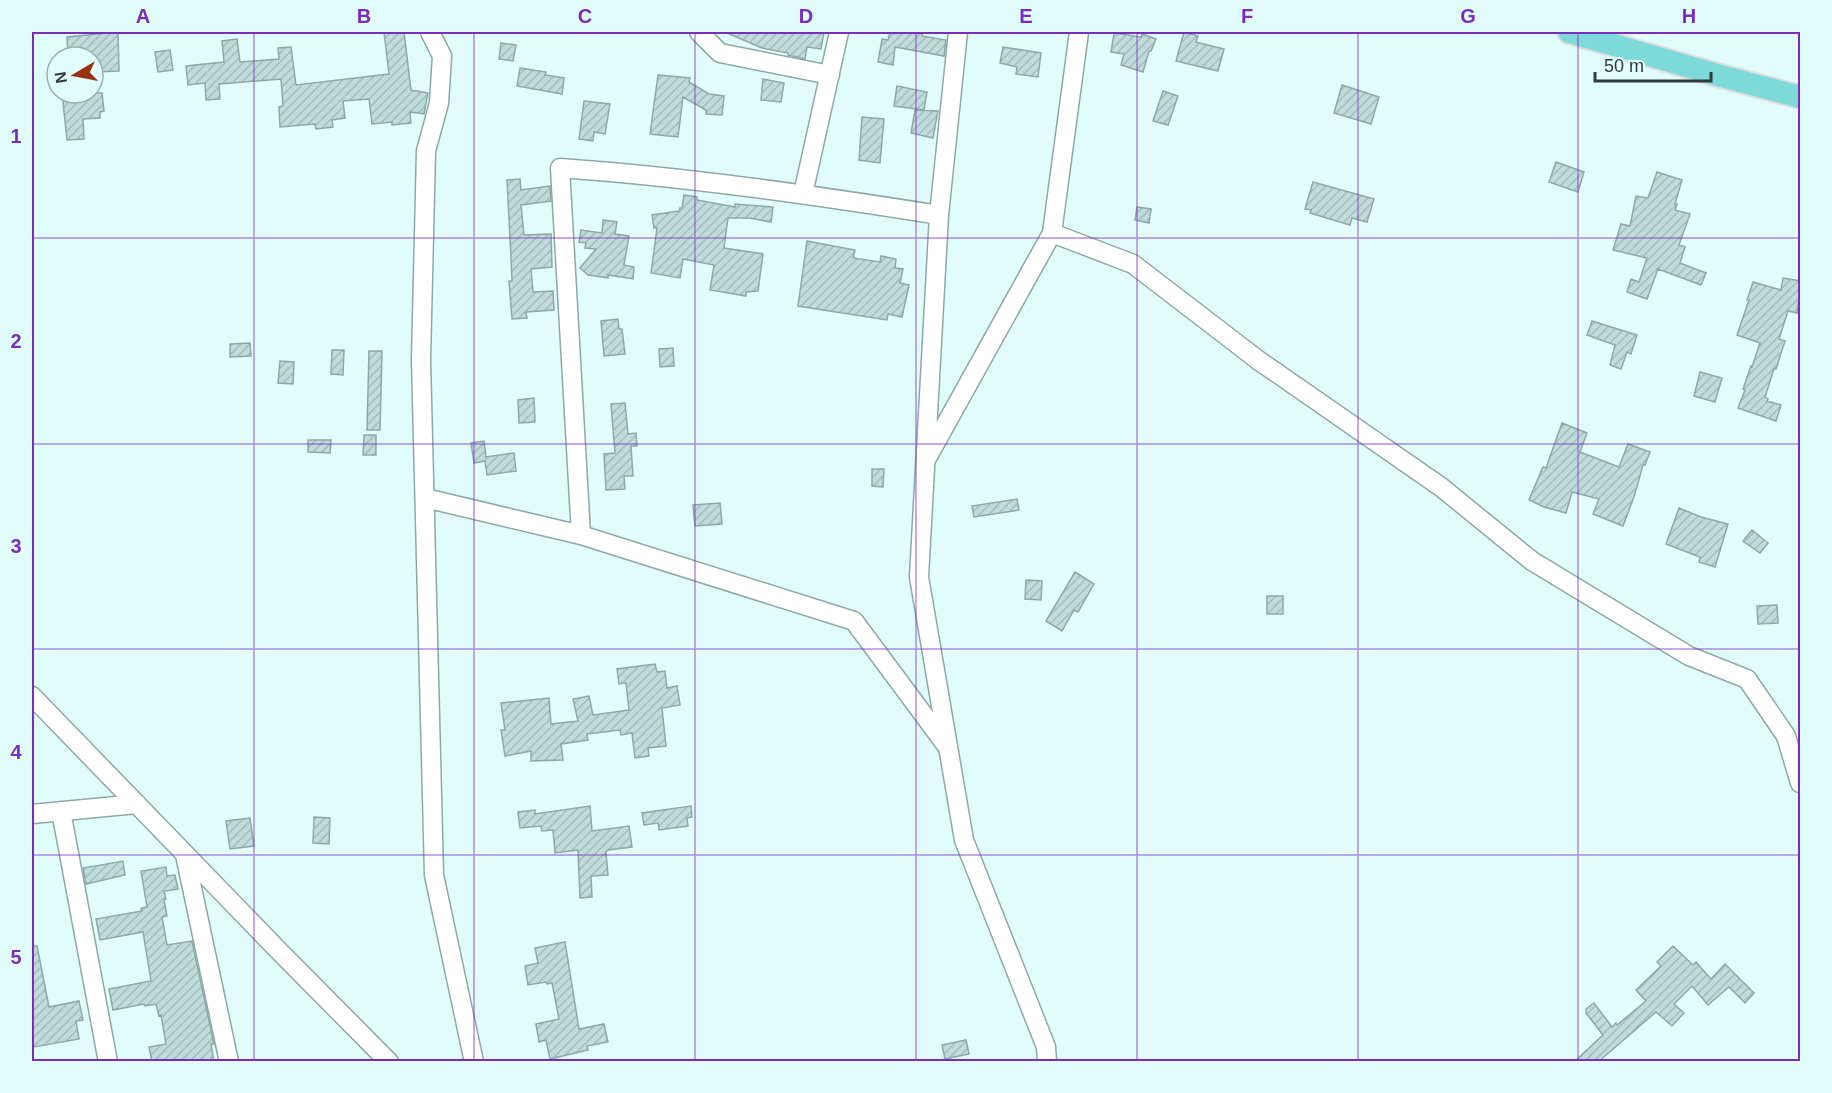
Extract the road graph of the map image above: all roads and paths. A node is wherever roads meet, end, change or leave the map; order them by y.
1 (430, 32) edge
2 (699, 32) edge
3 (839, 32) edge
4 (958, 32) edge
5 (1079, 32) edge
6 (1569, 32) edge
7 (1601, 36) edge
8 (830, 75) junction
9 (1800, 97) edge
10 (803, 194) junction
11 (939, 215) junction
12 (1052, 233) junction
13 (924, 463) junction
14 (425, 498) junction
15 (581, 535) junction
16 (32, 696) edge
17 (948, 747) junction
18 (1800, 783) edge
19 (136, 804) junction
20 (61, 811) junction
21 (32, 814) edge
22 (185, 854) junction
23 (108, 1062) edge
24 (229, 1062) edge
25 (389, 1062) edge
26 (474, 1062) edge
27 (1047, 1062) edge

1 - 14 street
2 - 8 street
3 - 8 street
4 - 11 street
5 - 12 street
6 - 7 main road
7 - 9 main road
8 - 10 street
10 - 11 street
10 - 15 street
11 - 13 street
12 - 13 street
12 - 18 street
13 - 17 street
14 - 15 street
14 - 26 street
15 - 17 street
16 - 19 street
17 - 27 street
19 - 20 street
19 - 22 street
20 - 21 street
20 - 23 street
22 - 24 street
22 - 25 street

